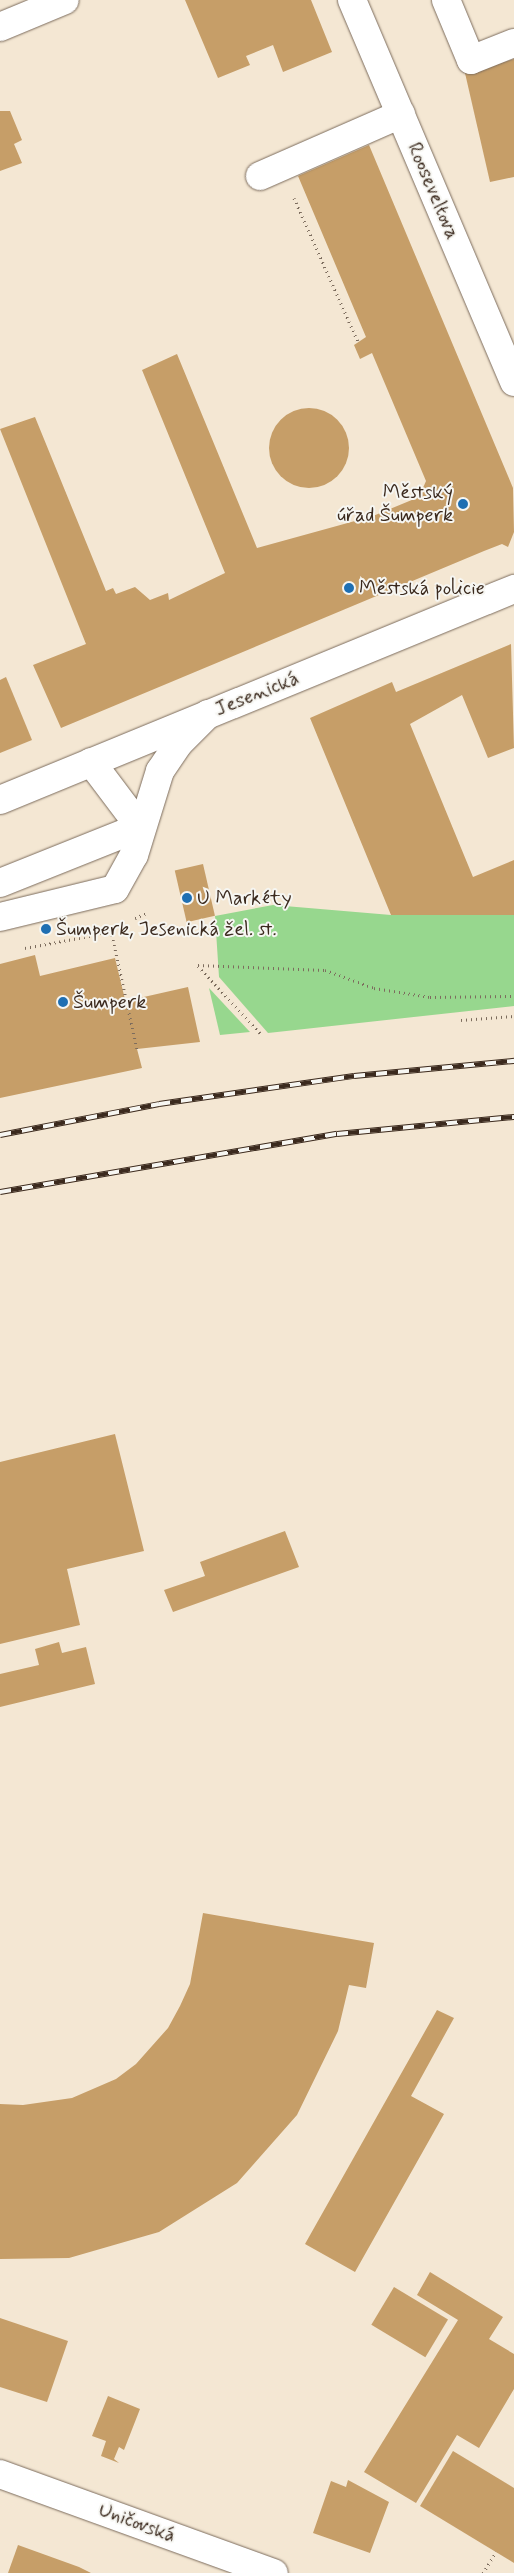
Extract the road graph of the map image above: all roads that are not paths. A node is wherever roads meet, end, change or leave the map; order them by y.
1 (65, 0) edge
2 (352, 0) edge
3 (446, 0) edge
4 (0, 27) edge
5 (514, 43) edge
6 (401, 114) junction
7 (260, 176) dead end
8 (514, 382) edge
9 (514, 589) edge
10 (208, 714) junction
11 (91, 762) junction
12 (0, 800) edge
13 (140, 827) junction
14 (0, 883) edge
15 (0, 917) edge
16 (0, 2474) edge
17 (274, 2573) edge

1 - 4 street
2 - 6 street, Rooseveltova
3 - 5 street
6 - 7 street
6 - 8 street, Rooseveltova
9 - 10 street, Jesenická
10 - 11 street, Jesenická
10 - 13 street
11 - 12 street, Jesenická
11 - 13 street
13 - 14 street
13 - 15 street
16 - 17 street, Uničovská

